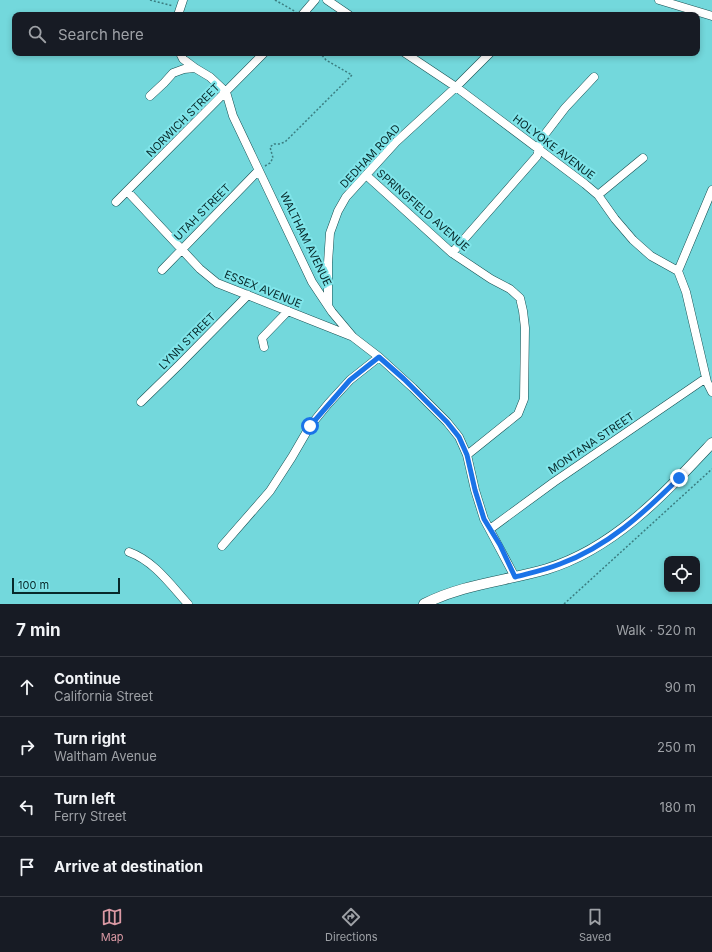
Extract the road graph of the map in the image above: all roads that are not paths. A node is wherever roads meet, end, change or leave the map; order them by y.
1 (315, 0) edge
2 (327, 0) edge
3 (659, 0) edge
4 (304, 12) edge
5 (345, 12) edge
6 (699, 12) edge
7 (700, 12) edge
8 (712, 16) edge
9 (182, 56) edge
10 (261, 56) edge
11 (409, 56) edge
12 (487, 56) edge
13 (195, 68) junction
14 (594, 77) dead end
15 (456, 87) junction
16 (226, 92) junction
17 (150, 96) dead end
18 (540, 150) junction
19 (643, 158) dead end
20 (258, 171) junction
21 (366, 175) junction
22 (712, 190) edge
23 (127, 191) junction
24 (598, 195) junction
25 (116, 202) dead end
26 (182, 249) junction
27 (452, 253) junction
28 (162, 270) dead end
29 (678, 271) junction
30 (329, 285) junction
31 (318, 291) junction
32 (248, 295) junction
33 (328, 305) junction
34 (288, 311) junction
35 (353, 336) junction
36 (264, 348) dead end
37 (379, 357) junction
38 (706, 378) junction
39 (712, 392) edge
40 (141, 402) dead end
41 (712, 443) edge
42 (467, 455) junction
43 (490, 530) junction
44 (222, 546) dead end
45 (128, 552) dead end
46 (515, 577) junction
47 (188, 604) edge
48 (424, 604) edge

1 - 4 street
2 - 5 street
3 - 6 street
7 - 8 street
9 - 13 street
10 - 16 street, NORWICH STREET
11 - 15 street, HOLYOKE AVENUE
12 - 15 street, DEDHAM ROAD
13 - 16 street
13 - 17 street
14 - 18 street
15 - 18 street, HOLYOKE AVENUE
15 - 21 street, DEDHAM ROAD
16 - 20 street, WALTHAM AVENUE
16 - 23 street, NORWICH STREET
18 - 24 street, HOLYOKE AVENUE
18 - 27 street
19 - 24 street
20 - 26 street, UTAH STREET
20 - 31 street, WALTHAM AVENUE
21 - 27 street, SPRINGFIELD AVENUE
21 - 30 street, DEDHAM ROAD
22 - 29 street
23 - 25 street, NORWICH STREET
23 - 26 street, ESSEX AVENUE
24 - 29 street, HOLYOKE AVENUE
26 - 28 street, UTAH STREET
26 - 32 street, ESSEX AVENUE
27 - 42 street, SPRINGFIELD AVENUE
29 - 38 street
30 - 31 street
30 - 33 street, DEDHAM ROAD
31 - 33 street, WALTHAM AVENUE
32 - 34 street, ESSEX AVENUE
32 - 40 street, LYNN STREET
33 - 35 street, WALTHAM AVENUE
34 - 35 street, ESSEX AVENUE
34 - 36 street
35 - 37 street, WALTHAM AVENUE
37 - 42 street, WALTHAM AVENUE
37 - 44 street
38 - 39 street
38 - 43 street, MONTANA STREET
41 - 46 main road
42 - 43 street, WALTHAM AVENUE
43 - 46 street, WALTHAM AVENUE
45 - 47 street
46 - 48 main road

